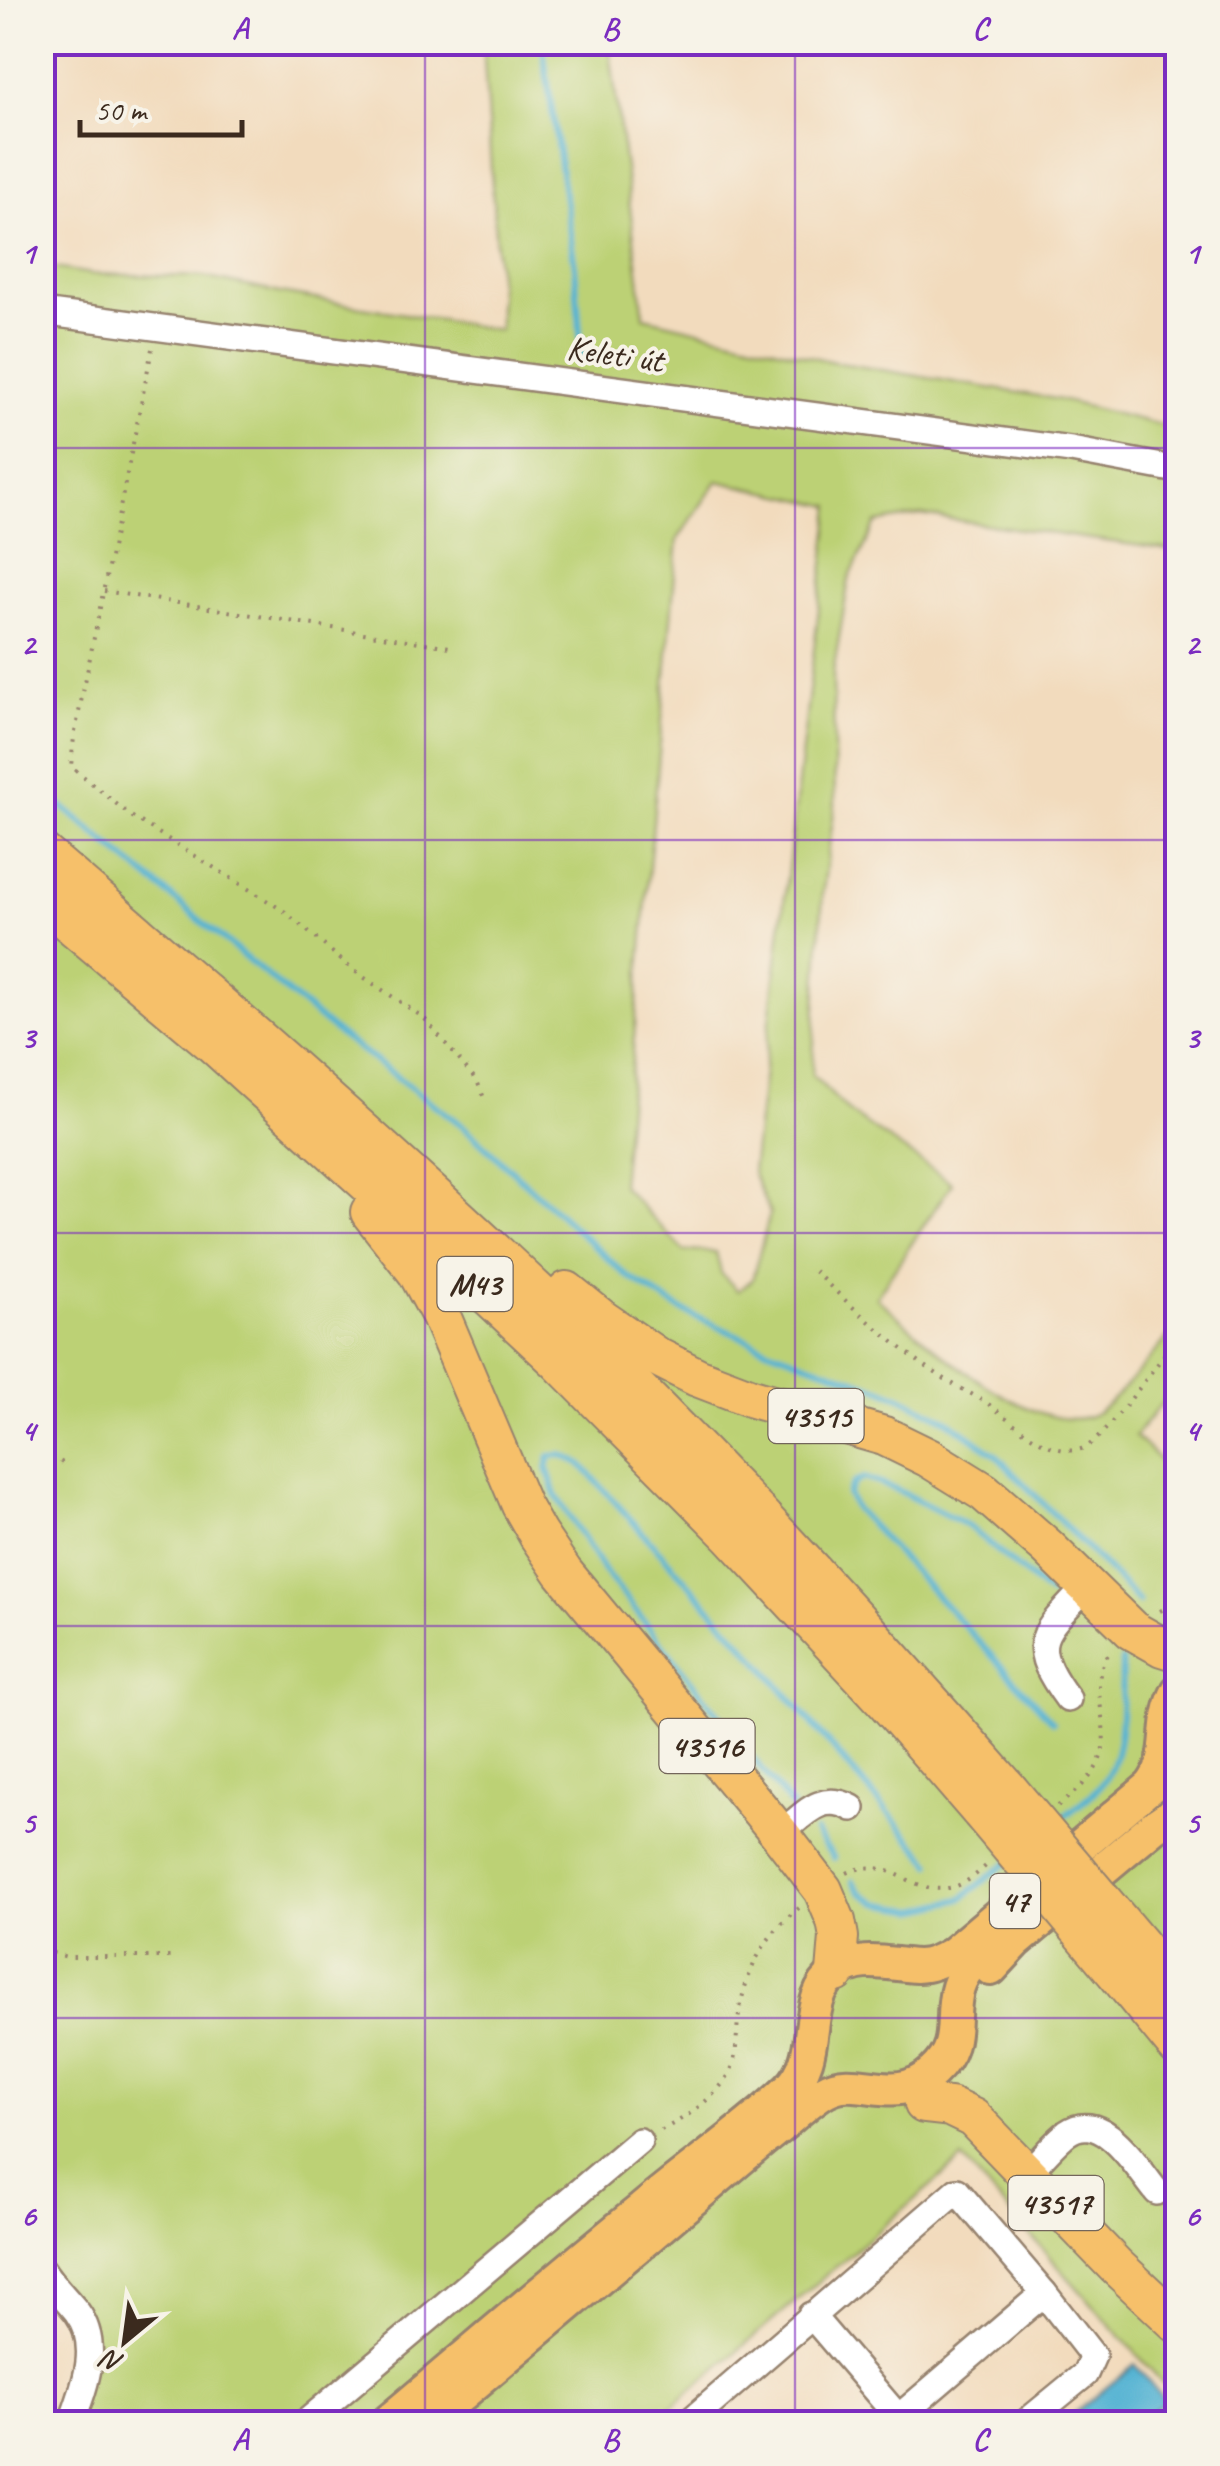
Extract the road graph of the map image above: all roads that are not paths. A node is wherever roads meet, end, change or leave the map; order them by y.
1 (42, 312) edge
2 (1178, 470) edge
3 (42, 852) edge
4 (42, 900) edge
5 (212, 1042) junction
6 (438, 1200) junction
7 (1086, 1587) junction
8 (1178, 1652) edge
9 (1178, 1661) edge
10 (1178, 1691) edge
11 (1068, 1699) dead end
12 (1178, 1790) edge
13 (994, 1801) junction
14 (852, 1808) dead end
15 (1178, 1810) edge
16 (780, 1834) junction
17 (1126, 1956) junction
18 (838, 1960) junction
19 (1178, 1991) edge
20 (801, 2046) junction
21 (1178, 2048) edge
22 (845, 2092) junction
23 (924, 2104) junction
24 (639, 2141) road end
25 (1028, 2172) junction
26 (1157, 2192) dead end
27 (665, 2206) junction
28 (42, 2269) edge
29 (1044, 2293) junction
30 (811, 2315) junction
31 (1178, 2324) edge
32 (902, 2420) edge
33 (71, 2424) edge
34 (304, 2424) edge
35 (385, 2424) edge
36 (427, 2424) edge
37 (687, 2424) edge
38 (1024, 2424) edge

1 - 2 street, Keleti út
3 - 6 highway, M43
4 - 5 highway, M43
5 - 13 highway, M43
5 - 16 highway, 43516
6 - 7 highway, 43515
6 - 13 highway, M43
7 - 8 highway, 43515
7 - 11 street
9 - 18 main road, 47
10 - 18 main road, 47
12 - 22 main road, 47
13 - 17 highway, M43, bridge
14 - 16 street
15 - 23 main road, 47
16 - 18 highway, 43516
17 - 19 highway, M43
17 - 21 highway, M43
18 - 20 main road
20 - 22 main road
20 - 27 main road
22 - 23 main road
22 - 27 main road
23 - 25 highway, 43517
24 - 34 street
25 - 26 street
25 - 31 highway, 43517
27 - 35 main road
27 - 36 main road
28 - 33 street
29 - 30 street
29 - 32 street
29 - 38 street
30 - 32 street
30 - 37 street

